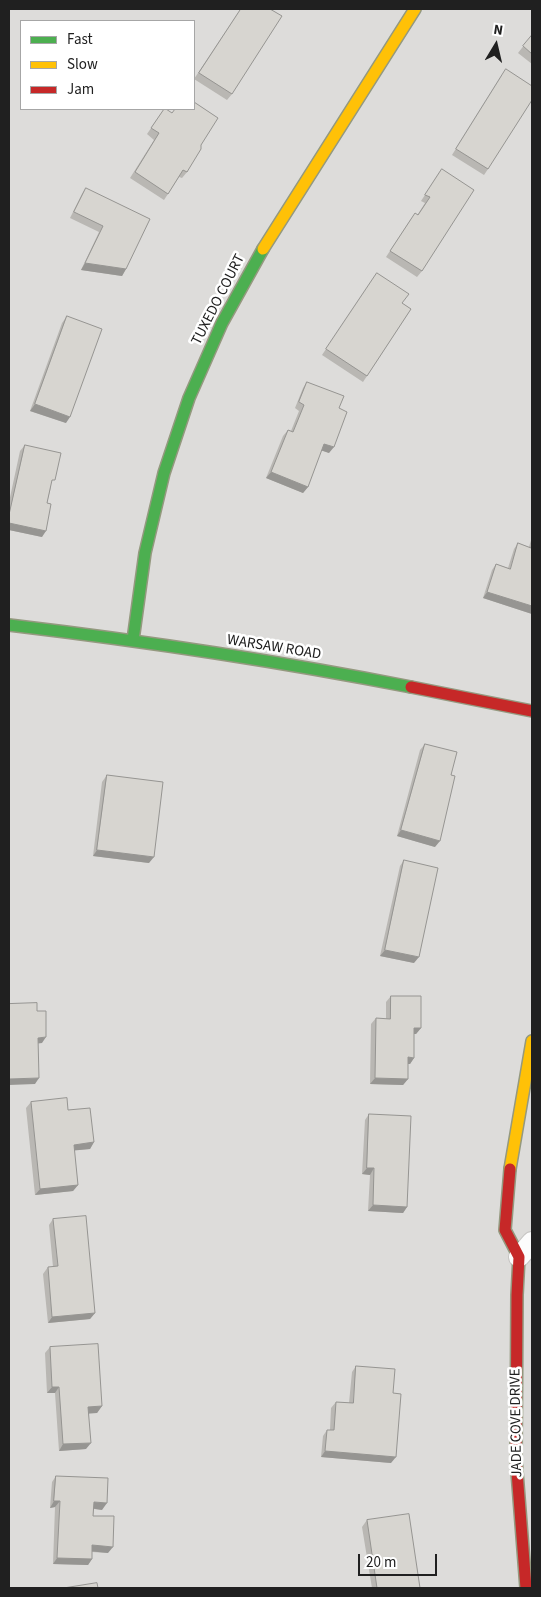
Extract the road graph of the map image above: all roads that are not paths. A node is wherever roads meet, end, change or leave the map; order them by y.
1 (415, 9) edge
2 (9, 625) edge
3 (134, 640) junction
4 (532, 711) edge
5 (532, 1041) edge
6 (526, 1116) edge
7 (532, 1242) edge
8 (519, 1257) junction
9 (525, 1297) edge
10 (526, 1588) edge

1 - 3 street, TUXEDO COURT
2 - 3 street, WARSAW ROAD
3 - 4 street, WARSAW ROAD
5 - 6 street
6 - 8 street
7 - 8 street
8 - 9 street, JADE COVE DRIVE
9 - 10 street, JADE COVE DRIVE

